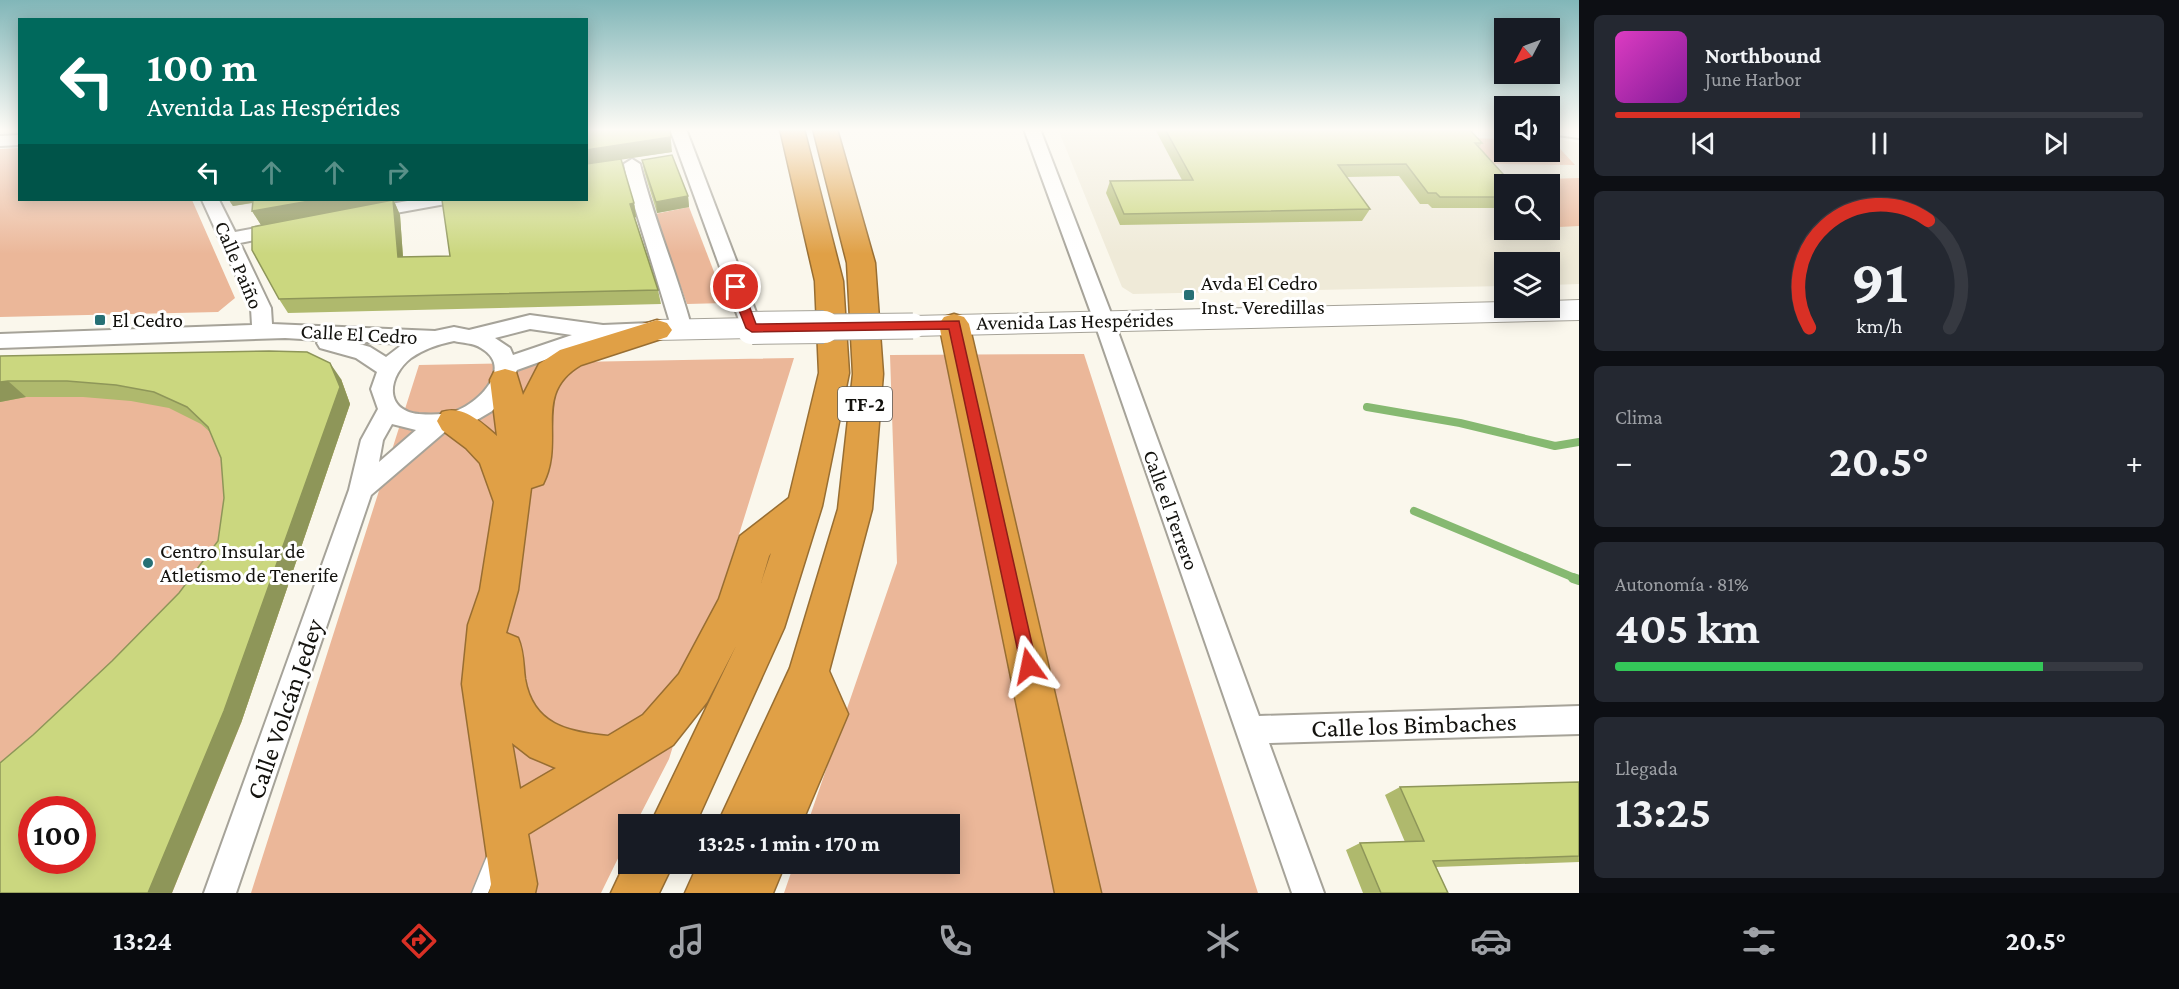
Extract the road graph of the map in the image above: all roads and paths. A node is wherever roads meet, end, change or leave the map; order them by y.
1 (633, 171) edge
2 (692, 171) edge
3 (802, 171) edge
4 (836, 171) edge
5 (1048, 171) edge
6 (211, 201) edge
7 (435, 201) edge
8 (347, 217) edge
9 (300, 226) edge
10 (230, 239) junction
11 (1579, 310) edge
12 (1104, 321) junction
13 (954, 324) junction
14 (752, 328) junction
15 (670, 329) junction
16 (285, 331) junction
17 (263, 332) junction
18 (603, 332) junction
19 (473, 336) junction
20 (434, 338) junction
21 (0, 340) edge
22 (387, 369) junction
23 (506, 372) junction
24 (389, 410) junction
25 (446, 423) junction
26 (361, 490) junction
27 (512, 503) junction
28 (805, 506) junction
29 (499, 590) junction
30 (809, 671) junction
31 (1579, 720) edge
32 (1249, 730) junction
33 (611, 758) junction
34 (677, 814) edge
35 (744, 814) edge
36 (784, 814) edge
37 (506, 829) junction
38 (644, 874) edge
39 (717, 874) edge
40 (758, 874) edge
41 (220, 893) edge
42 (480, 893) edge
43 (512, 893) edge
44 (634, 893) edge
45 (708, 893) edge
46 (749, 893) edge
47 (1078, 893) edge
48 (1308, 893) edge

1 - 15 street
2 - 14 street
3 - 28 highway, TF-2
4 - 30 highway, TF-2
5 - 12 street, Calle el Terrero
6 - 10 street, Calle Paiño
7 - 8 street
9 - 10 street
10 - 17 street, Calle Paiño
11 - 12 street, Avenida Las Hespérides
12 - 13 street, Avenida Las Hespérides
12 - 32 street, Calle el Terrero
13 - 14 street, Avenida Las Hespérides, bridge
13 - 47 highway
14 - 15 street
15 - 18 street
15 - 27 highway
16 - 17 street, Calle El Cedro
16 - 20 street, Calle El Cedro
16 - 22 street, Calle El Cedro
17 - 21 street, Calle El Cedro
18 - 19 street
18 - 23 street
19 - 20 street
19 - 23 street
20 - 22 street
22 - 24 street
23 - 25 street
23 - 27 highway
24 - 25 street
24 - 26 street, Calle Volcán Jedey
25 - 26 street
25 - 27 highway
26 - 41 street, Calle Volcán Jedey
27 - 29 highway
28 - 33 highway
28 - 34 highway, TF-2
29 - 33 highway
29 - 37 highway
30 - 35 highway, TF-2
30 - 36 highway
31 - 32 street, Calle los Bimbaches
32 - 48 street, Calle el Terrero
33 - 37 highway
37 - 42 lane
37 - 43 highway
38 - 44 highway
39 - 45 highway
40 - 46 highway

